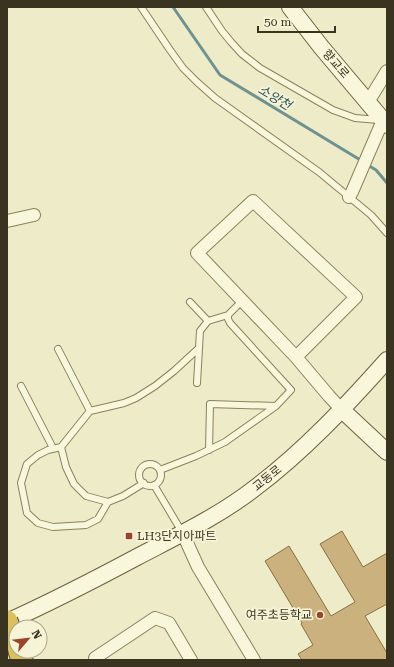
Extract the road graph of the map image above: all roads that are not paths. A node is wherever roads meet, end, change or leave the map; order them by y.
1 (141, 7) edge
2 (206, 7) edge
3 (290, 7) edge
4 (387, 71) edge
5 (368, 102) junction
6 (382, 127) edge
7 (351, 194) junction
8 (34, 215) dead end
9 (7, 221) edge
10 (387, 233) edge
11 (243, 300) junction
12 (190, 302) dead end
13 (228, 315) junction
14 (208, 322) junction
15 (199, 348) junction
16 (58, 349) dead end
17 (296, 357) junction
18 (387, 360) edge
19 (198, 383) dead end
20 (21, 386) dead end
21 (276, 406) junction
22 (342, 409) junction
23 (90, 411) junction
24 (61, 447) junction
25 (54, 448) junction
26 (209, 450) junction
27 (387, 452) edge
28 (160, 470) junction
29 (144, 484) junction
30 (154, 485) junction
31 (108, 502) junction
32 (183, 534) junction
33 (7, 621) edge
34 (95, 660) edge
35 (191, 660) edge
36 (254, 660) edge

1 - 7 lane
2 - 6 lane
3 - 5 street, 향교로
4 - 5 street
5 - 6 street, 향교로
6 - 7 street
7 - 10 lane
8 - 9 street
11 - 13 lane
11 - 17 street
11 - 17 street
12 - 14 lane
13 - 14 lane
13 - 21 lane
14 - 15 lane
15 - 19 lane
15 - 23 lane
16 - 23 lane
17 - 22 street
18 - 22 street, 교동로
20 - 25 lane
21 - 26 lane
21 - 26 lane
22 - 27 street
22 - 32 street, 교동로
23 - 24 lane
24 - 25 lane
24 - 31 lane
25 - 31 lane
26 - 28 lane
28 - 29 lane
28 - 30 lane
29 - 30 lane
29 - 31 lane
30 - 32 lane
32 - 33 street, 교동로
32 - 36 street
34 - 35 street

